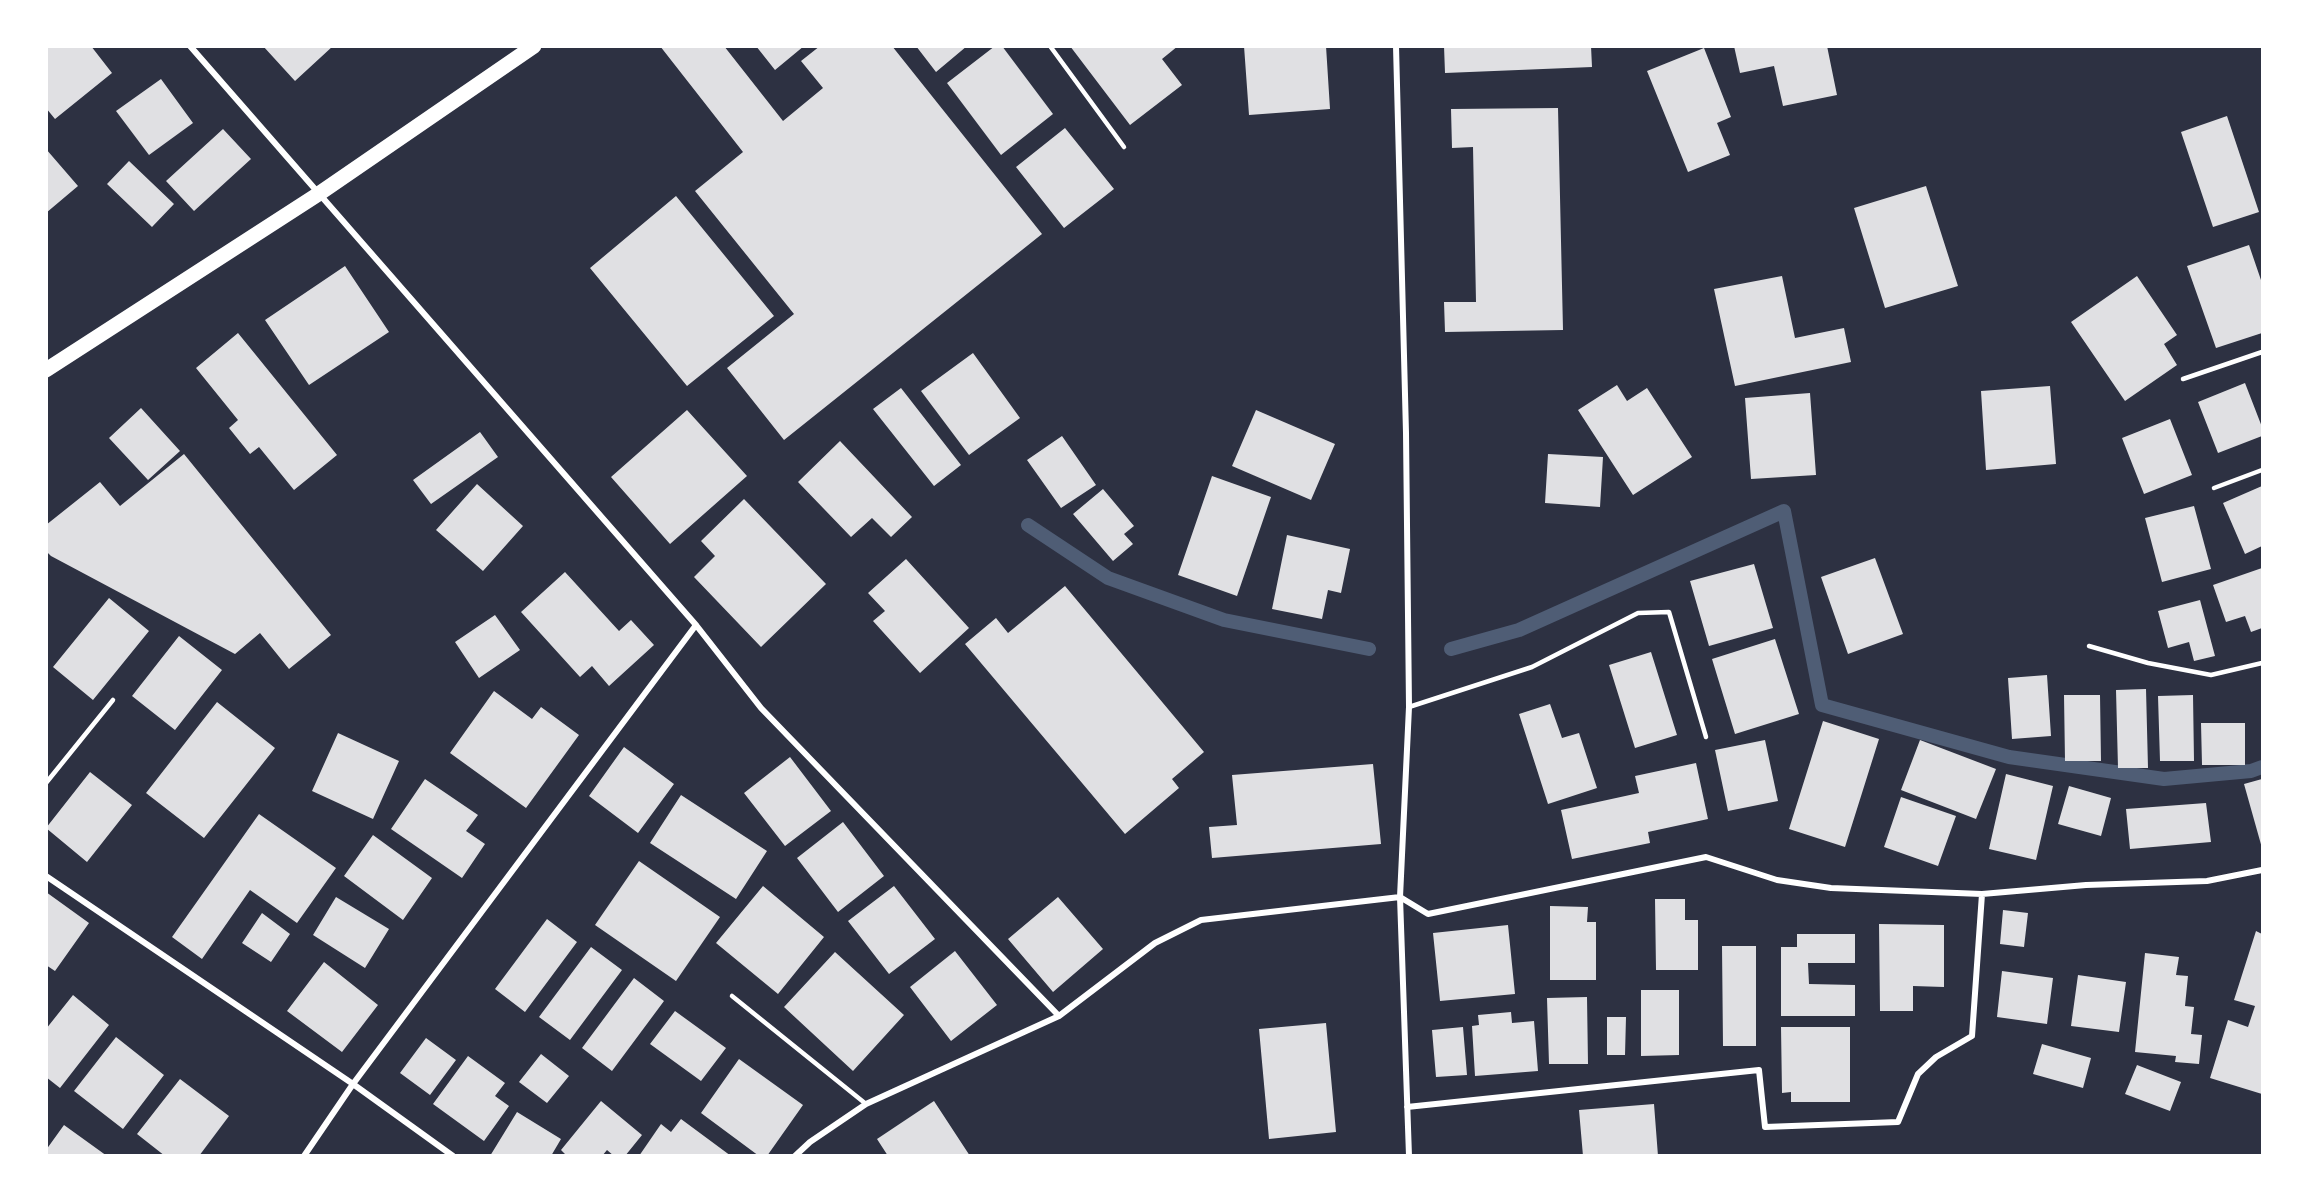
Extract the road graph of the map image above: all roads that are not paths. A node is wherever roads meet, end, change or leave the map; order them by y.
1 (190, 46) edge
2 (534, 46) edge
3 (1050, 46) edge
4 (1396, 46) edge
5 (1124, 147) dead end
6 (320, 193) junction
7 (2262, 352) edge
8 (46, 370) edge
9 (2184, 379) dead end
10 (2262, 470) edge
11 (2214, 488) dead end
12 (696, 625) junction
13 (2089, 646) dead end
14 (2262, 663) edge
15 (113, 700) dead end
16 (1409, 707) junction
17 (1706, 737) dead end
18 (46, 783) edge
19 (2262, 870) edge
20 (46, 876) edge
21 (1982, 894) junction
22 (1400, 897) junction
23 (732, 996) dead end
24 (1059, 1016) junction
25 (353, 1084) junction
26 (866, 1104) junction
27 (1407, 1107) junction
28 (304, 1155) edge
29 (453, 1155) edge
30 (795, 1155) edge
31 (1409, 1155) edge

1 - 6 street
2 - 6 main road
3 - 5 lane
4 - 16 street
6 - 8 main road
6 - 12 street
7 - 9 lane
10 - 11 lane
12 - 24 street
12 - 25 street
13 - 14 lane
15 - 18 lane
16 - 17 lane
16 - 22 street
19 - 21 street
20 - 25 street
21 - 22 street
21 - 27 street
22 - 24 street
22 - 27 street
23 - 26 lane
24 - 26 street
25 - 28 street
25 - 29 street
26 - 30 street
27 - 31 street

